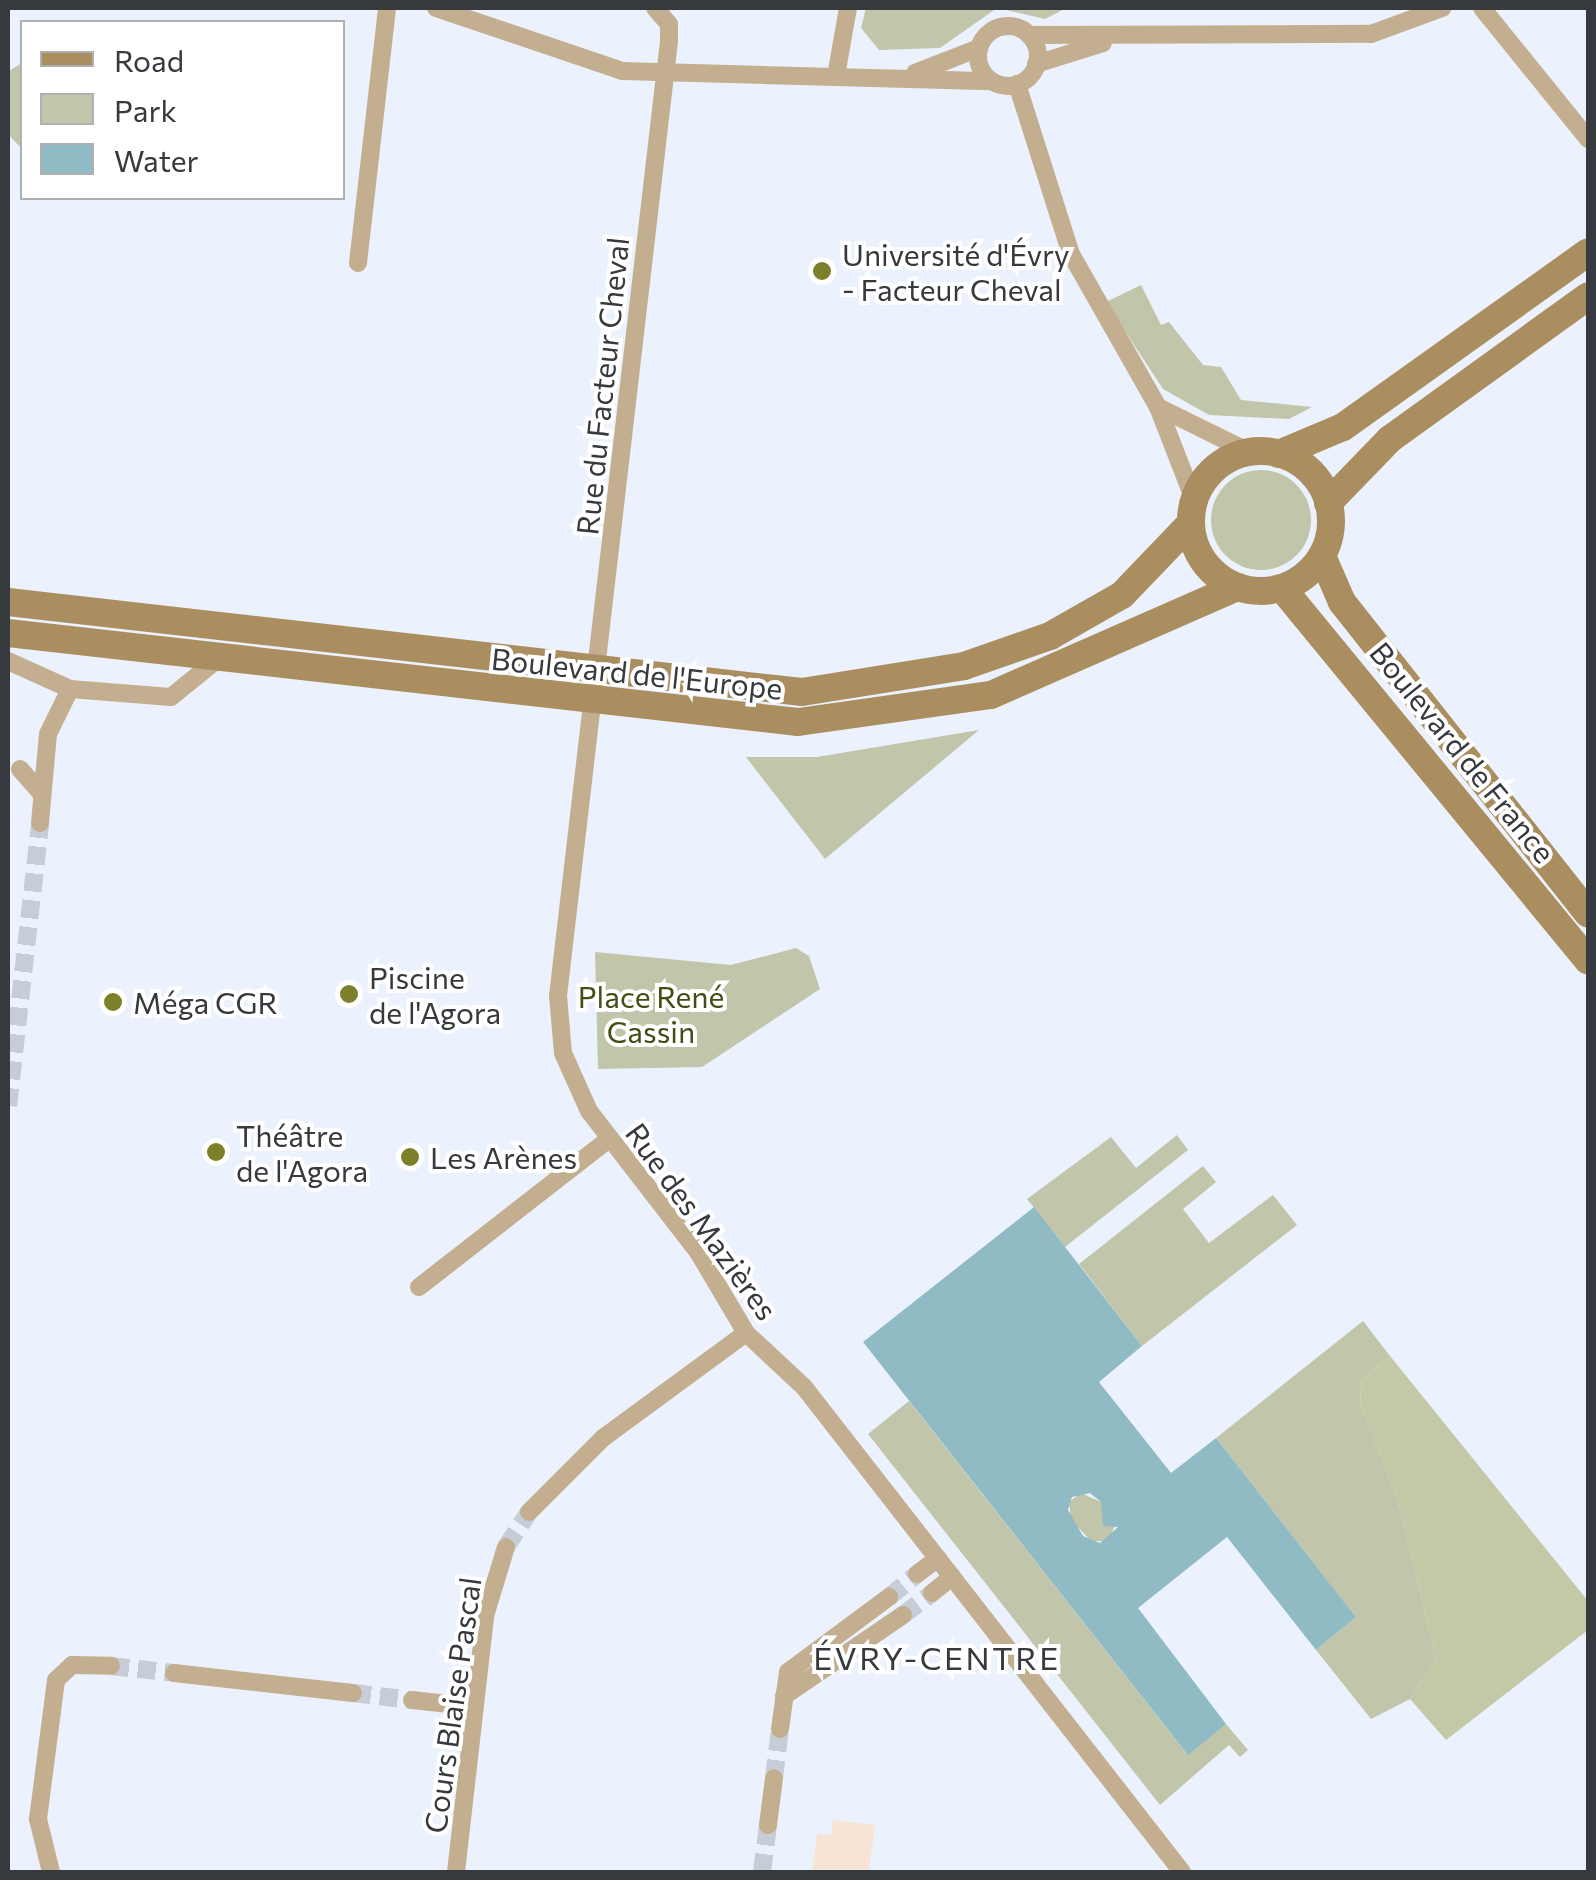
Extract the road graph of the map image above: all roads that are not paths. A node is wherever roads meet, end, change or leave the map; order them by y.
1 (387, 8) edge
2 (436, 8) edge
3 (655, 8) edge
4 (848, 8) edge
5 (1442, 8) edge
6 (1482, 8) edge
7 (1028, 34) junction
8 (1107, 42) junction
9 (980, 48) junction
10 (1036, 64) junction
11 (664, 74) junction
12 (836, 76) junction
13 (899, 77) junction
14 (991, 80) junction
15 (1016, 84) junction
16 (1588, 139) edge
17 (1588, 252) edge
18 (358, 263) dead end
19 (1588, 296) edge
20 (1158, 406) junction
21 (1248, 452) junction
22 (1279, 454) junction
23 (1328, 502) junction
24 (1192, 512) junction
25 (1322, 556) junction
26 (1237, 587) junction
27 (1282, 588) junction
28 (16, 602) edge
29 (14, 633) edge
30 (219, 658) junction
31 (11, 663) edge
32 (596, 671) junction
33 (70, 688) junction
34 (593, 704) junction
35 (20, 769) dead end
36 (42, 794) junction
37 (40, 823) tunnel mouth
38 (1588, 914) edge
39 (1588, 961) edge
40 (609, 1140) junction
41 (419, 1287) dead end
42 (746, 1334) junction
43 (530, 1512) tunnel mouth
44 (506, 1546) tunnel mouth
45 (938, 1558) junction
46 (917, 1574) tunnel mouth
47 (952, 1577) junction
48 (932, 1592) tunnel mouth
49 (889, 1597) tunnel mouth
50 (903, 1615) tunnel mouth
51 (110, 1666) tunnel mouth
52 (174, 1673) tunnel mouth
53 (353, 1693) tunnel mouth
54 (784, 1696) junction
55 (412, 1700) tunnel mouth
56 (475, 1707) junction
57 (780, 1729) tunnel mouth
58 (774, 1778) tunnel mouth
59 (768, 1826) tunnel mouth
60 (51, 1872) edge
61 (456, 1872) edge
62 (1182, 1872) edge

1 - 18 street
2 - 11 street
3 - 11 street, Rue du Facteur Cheval
4 - 12 street
5 - 8 street
6 - 16 street
7 - 8 street
7 - 9 street
7 - 10 street
8 - 10 street
9 - 13 street
9 - 14 street
10 - 15 street
11 - 12 street
11 - 32 street, Rue du Facteur Cheval
12 - 13 street
13 - 14 street
14 - 15 street
15 - 20 street
17 - 22 main road
19 - 23 main road
20 - 21 street
20 - 24 street
21 - 22 main road
21 - 24 main road
22 - 23 main road
23 - 25 main road
24 - 26 main road
24 - 32 main road, Boulevard de l'Europe
25 - 27 main road
25 - 38 main road, Boulevard de France
26 - 27 main road
26 - 34 main road, Boulevard de l'Europe
27 - 39 main road, Boulevard de France
28 - 29 street
28 - 32 main road, Boulevard de l'Europe
29 - 30 main road, Boulevard de l'Europe
29 - 31 street
30 - 33 street
30 - 34 main road, Boulevard de l'Europe
31 - 33 street
32 - 34 street, Rue du Facteur Cheval
33 - 36 street
34 - 40 street, Rue des Mazières
35 - 36 street
36 - 37 street
40 - 41 street
40 - 42 street, Rue des Mazières
42 - 43 street
42 - 45 street, Rue des Mazières
44 - 56 street, Cours Blaise Pascal
45 - 46 street
45 - 47 street, Rue des Mazières
47 - 48 street
47 - 62 street, Rue des Mazières
49 - 54 street
50 - 54 street
51 - 60 street
52 - 53 street
54 - 57 street
55 - 56 street
56 - 61 street, Cours Blaise Pascal
58 - 59 street

